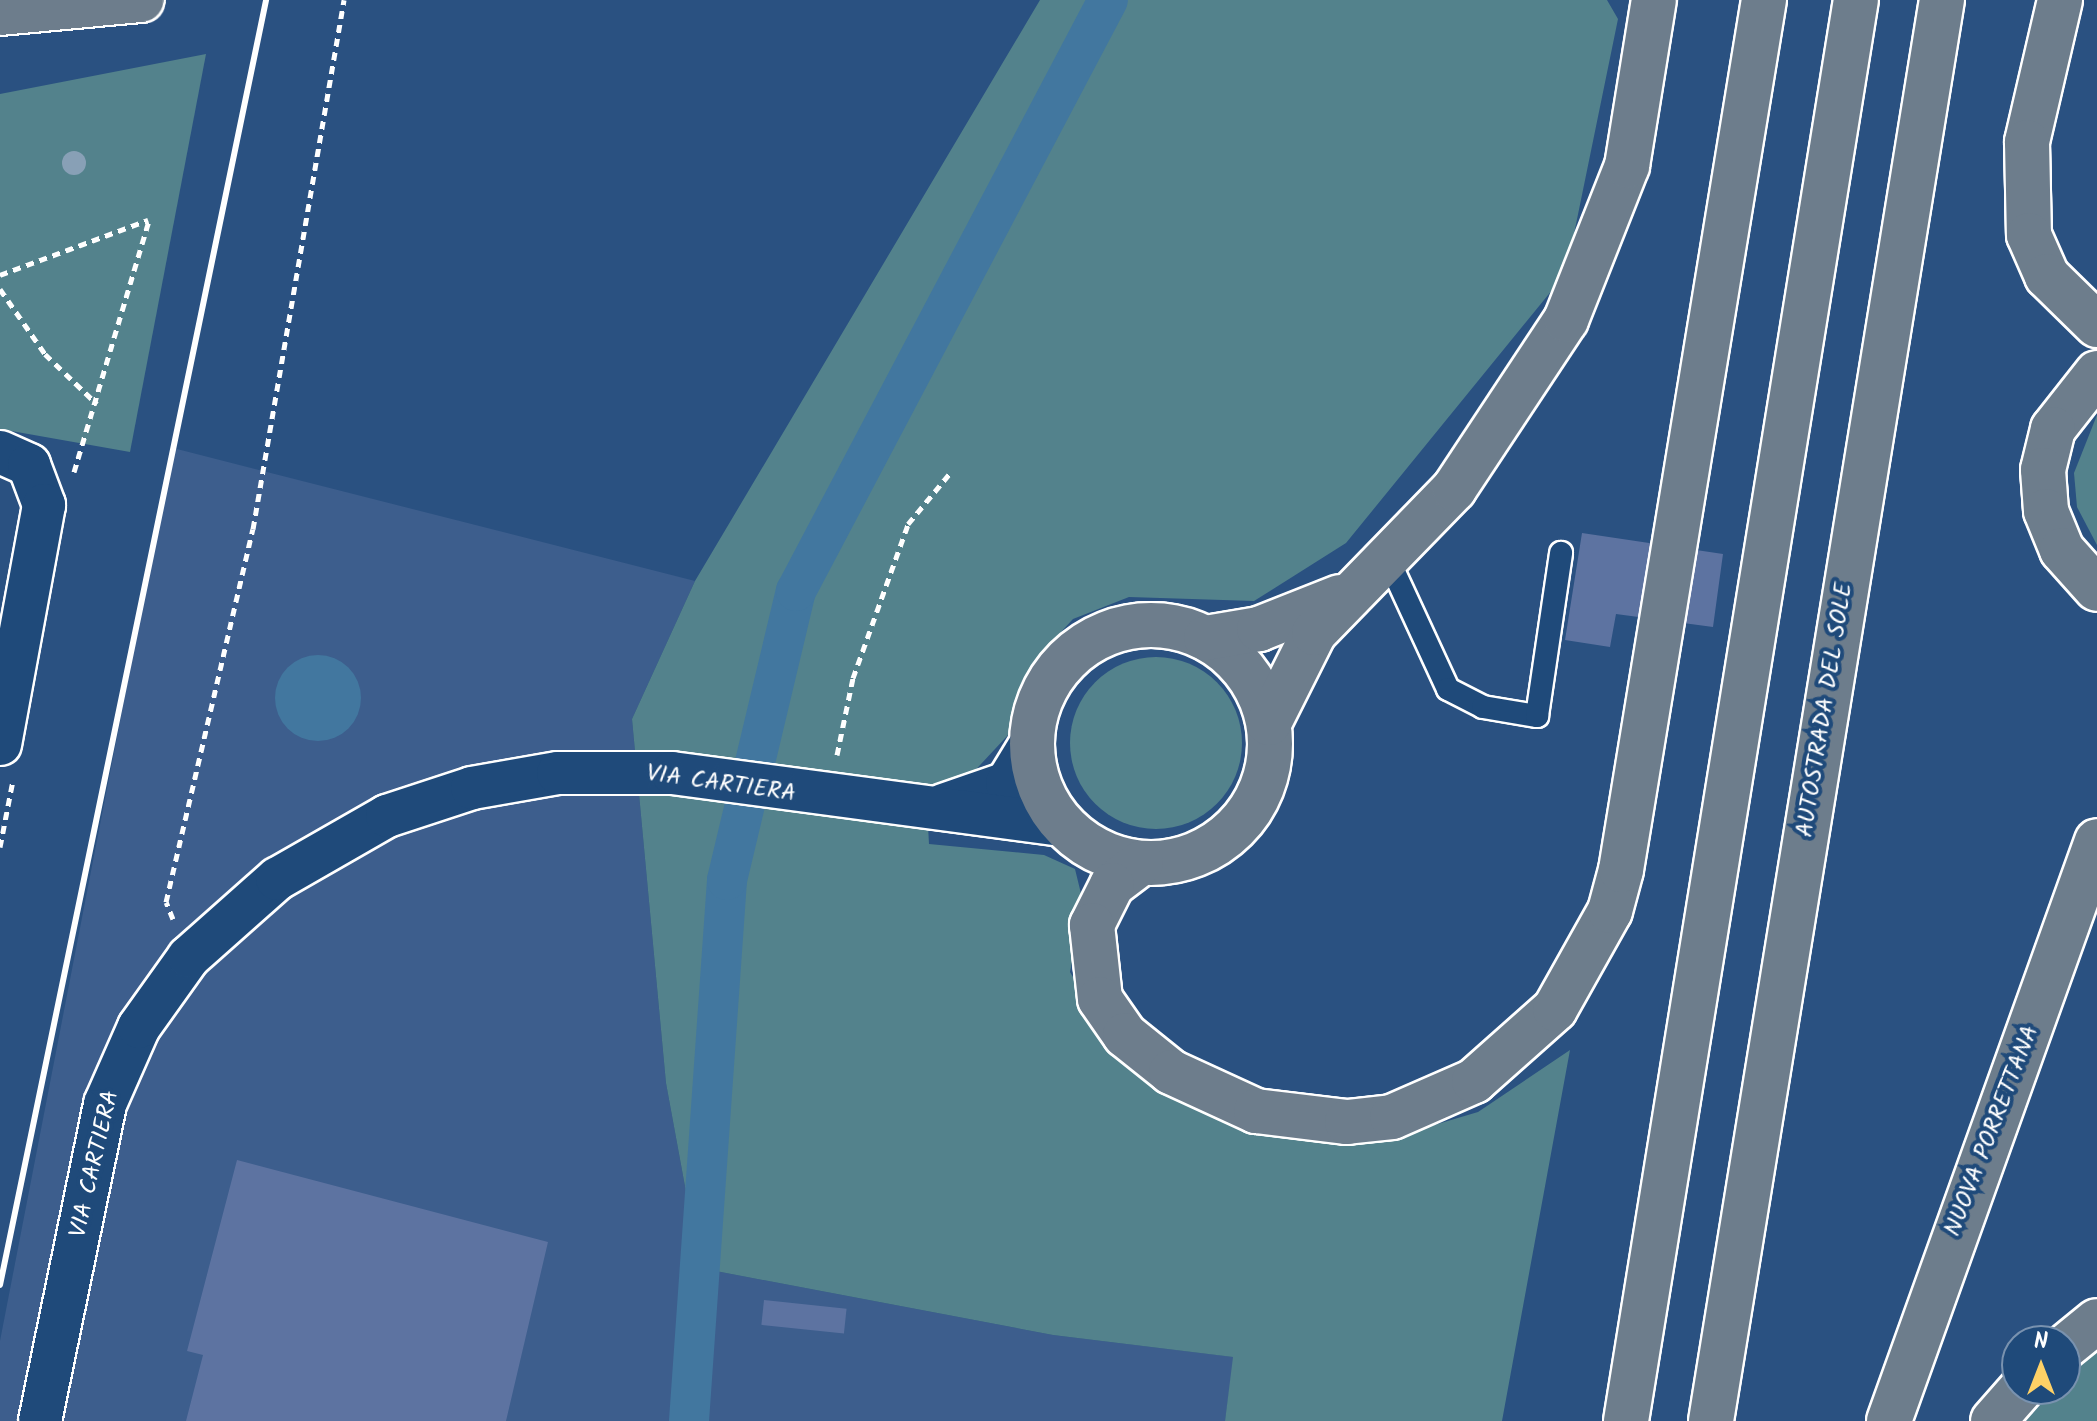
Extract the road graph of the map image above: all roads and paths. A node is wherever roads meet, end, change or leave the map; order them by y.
1 (141, 0) edge
2 (344, 0) edge
3 (1635, 0) edge
4 (1654, 0) edge
5 (1764, 0) edge
6 (1856, 0) edge
7 (1942, 0) edge
8 (2060, 0) edge
9 (0, 13) edge
10 (1643, 73) junction
11 (149, 220) dead end
12 (0, 275) edge
13 (0, 289) edge
14 (2097, 325) edge
15 (2097, 373) edge
16 (97, 404) dead end
17 (0, 452) edge
18 (950, 473) dead end
19 (1561, 553) dead end
20 (1388, 559) junction
21 (2092, 586) edge
22 (1346, 594) junction
23 (2097, 625) edge
24 (1206, 638) junction
25 (1269, 723) junction
26 (1032, 742) junction
27 (0, 744) edge
28 (810, 796) junction
29 (934, 808) junction
30 (1064, 825) junction
31 (2097, 841) edge
32 (1141, 863) junction
33 (189, 957) junction
34 (2097, 1321) edge
35 (2081, 1334) edge
36 (2007, 1405) edge
37 (40, 1421) edge
38 (1626, 1421) edge
39 (1711, 1421) edge
40 (1889, 1421) edge
41 (1993, 1421) edge

1 - 9 highway
2 - 33 path
3 - 10 highway
4 - 10 highway
5 - 32 highway
6 - 38 highway
7 - 39 highway, AUTOSTRADA DEL SOLE
8 - 14 highway
10 - 20 highway
11 - 12 path
13 - 16 path
15 - 21 highway
17 - 27 street
18 - 28 path
19 - 20 lane
20 - 22 highway
21 - 23 highway
22 - 24 highway
22 - 25 highway
24 - 25 highway
24 - 26 highway
25 - 32 highway
26 - 29 street, VIA CARTIERA
26 - 30 highway
28 - 29 street, VIA CARTIERA
28 - 33 street, VIA CARTIERA
29 - 30 street, VIA CARTIERA
30 - 32 highway
31 - 40 highway, NUOVA PORRETTANA
33 - 37 street, VIA CARTIERA
34 - 35 highway
36 - 41 highway

